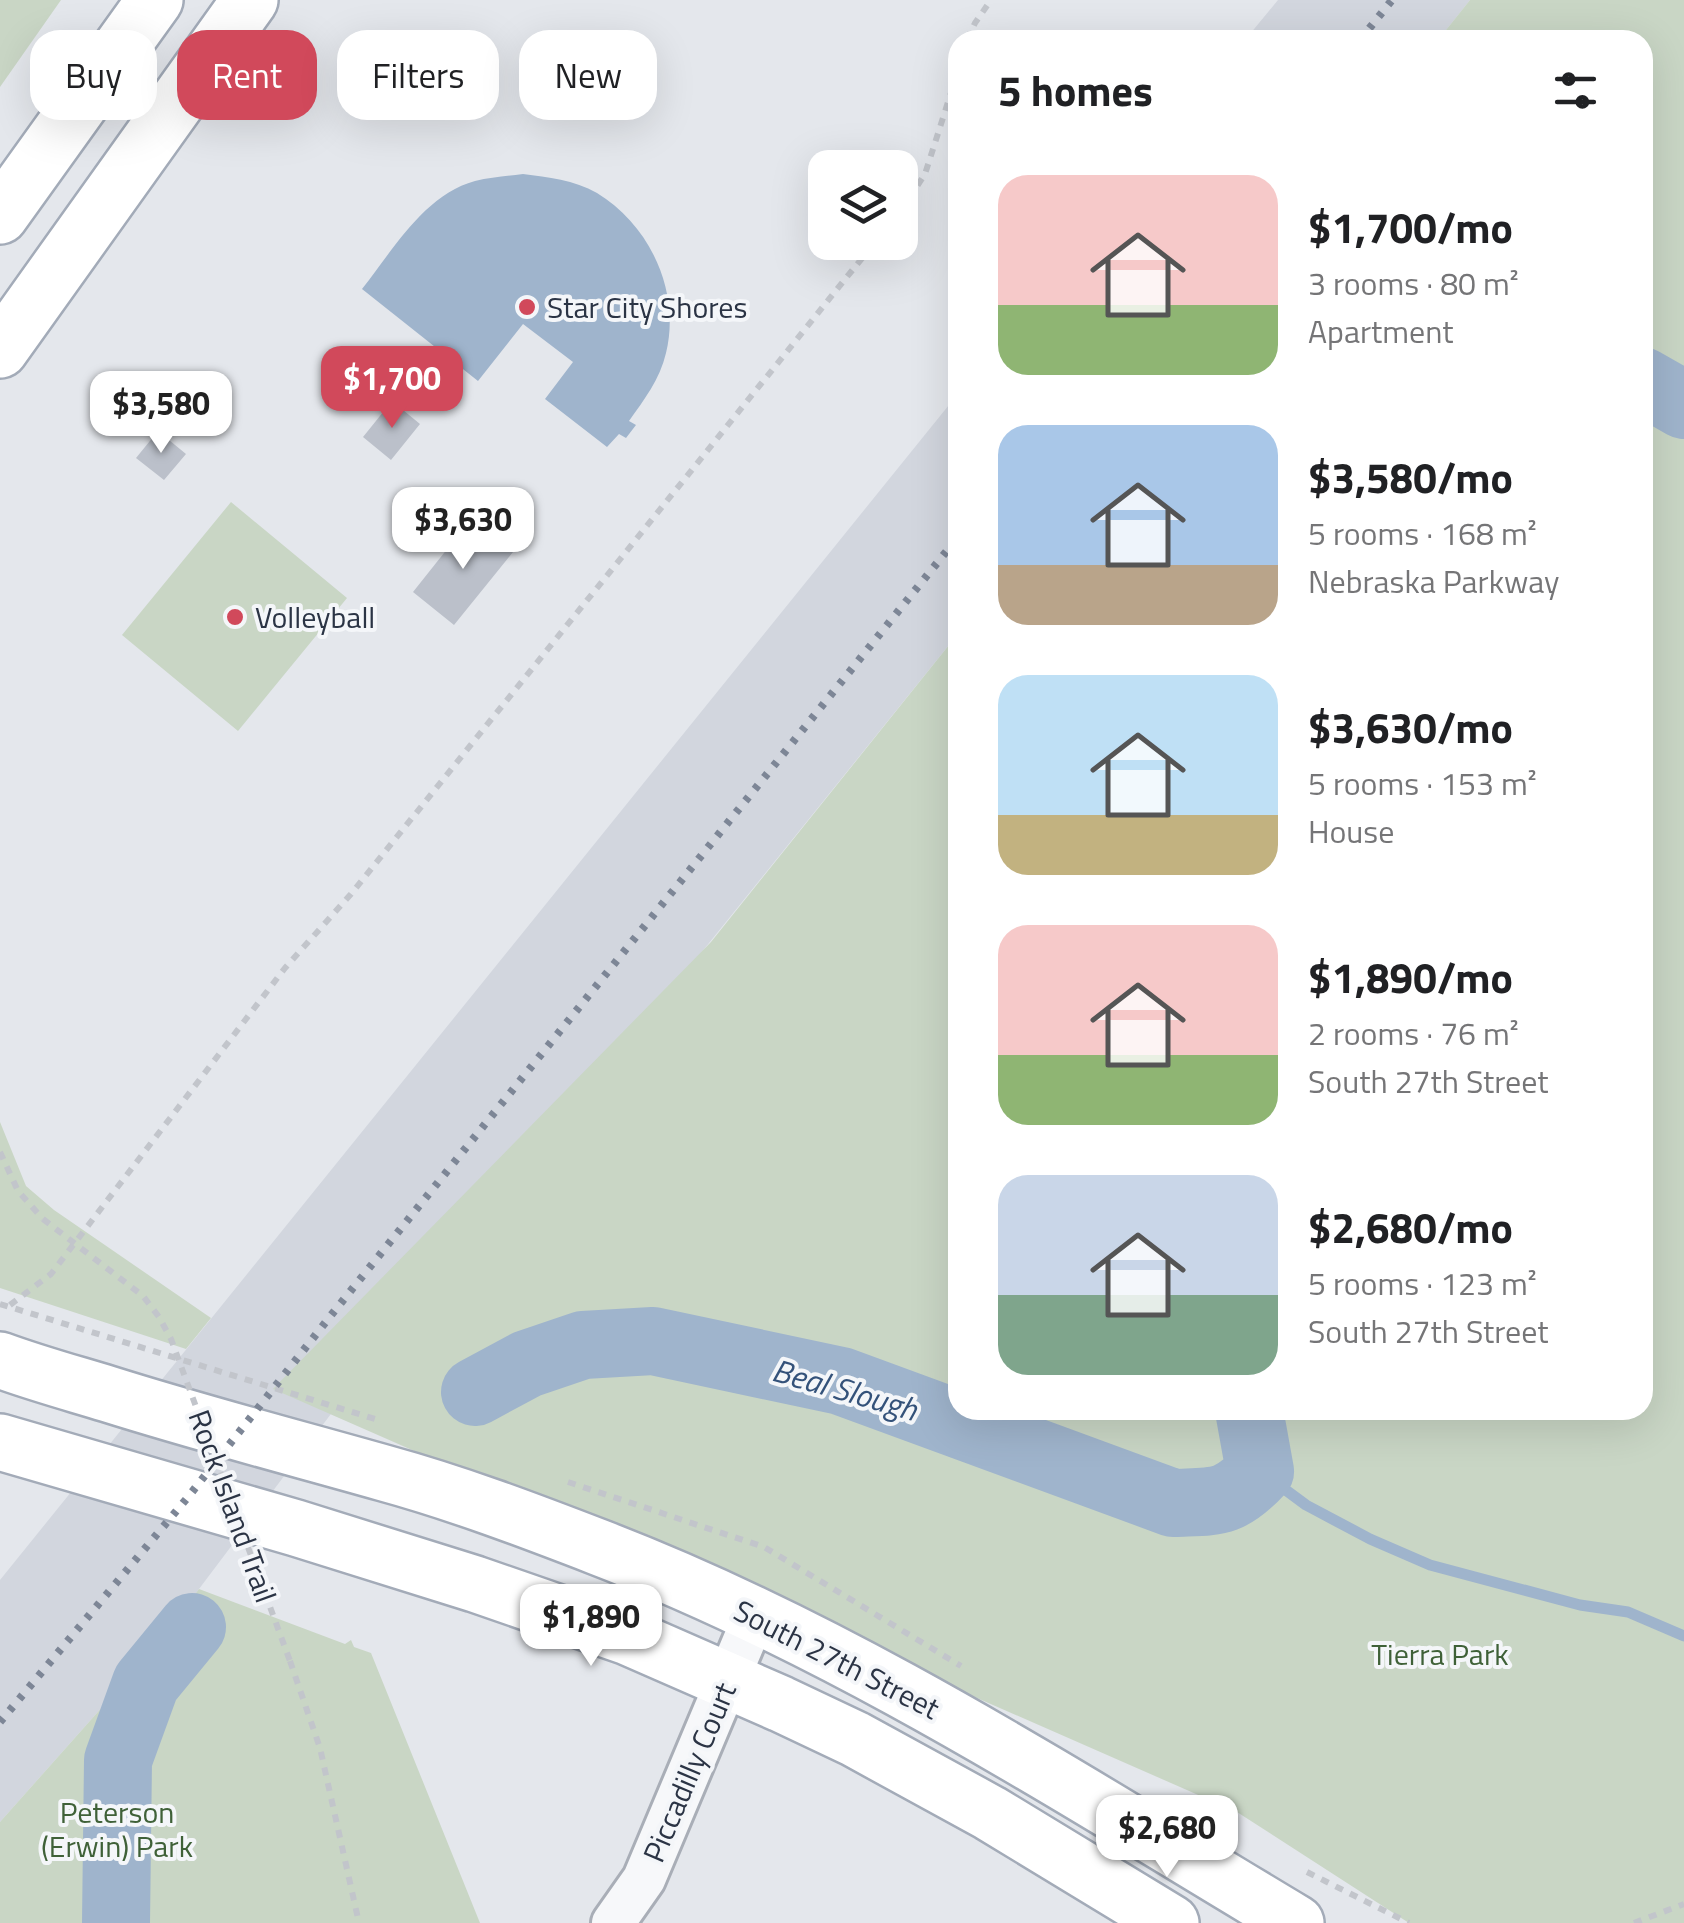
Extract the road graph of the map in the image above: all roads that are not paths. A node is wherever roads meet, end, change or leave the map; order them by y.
1 (155, 0) edge
2 (250, 0) edge
3 (0, 216) edge
4 (0, 350) edge
5 (0, 1360) edge
6 (0, 1442) edge
7 (754, 1615) junction
8 (727, 1680) junction
9 (1213, 1873) junction
10 (612, 1923) edge
11 (1171, 1923) edge
12 (1184, 1923) edge
13 (1296, 1923) edge

1 - 3 main road
2 - 4 main road
5 - 7 main road, South 27th Street
6 - 8 main road
7 - 8 street, Piccadilly Court
7 - 9 main road, South 27th Street
8 - 10 street, Piccadilly Court
8 - 11 main road
9 - 12 street
9 - 13 main road, South 27th Street

